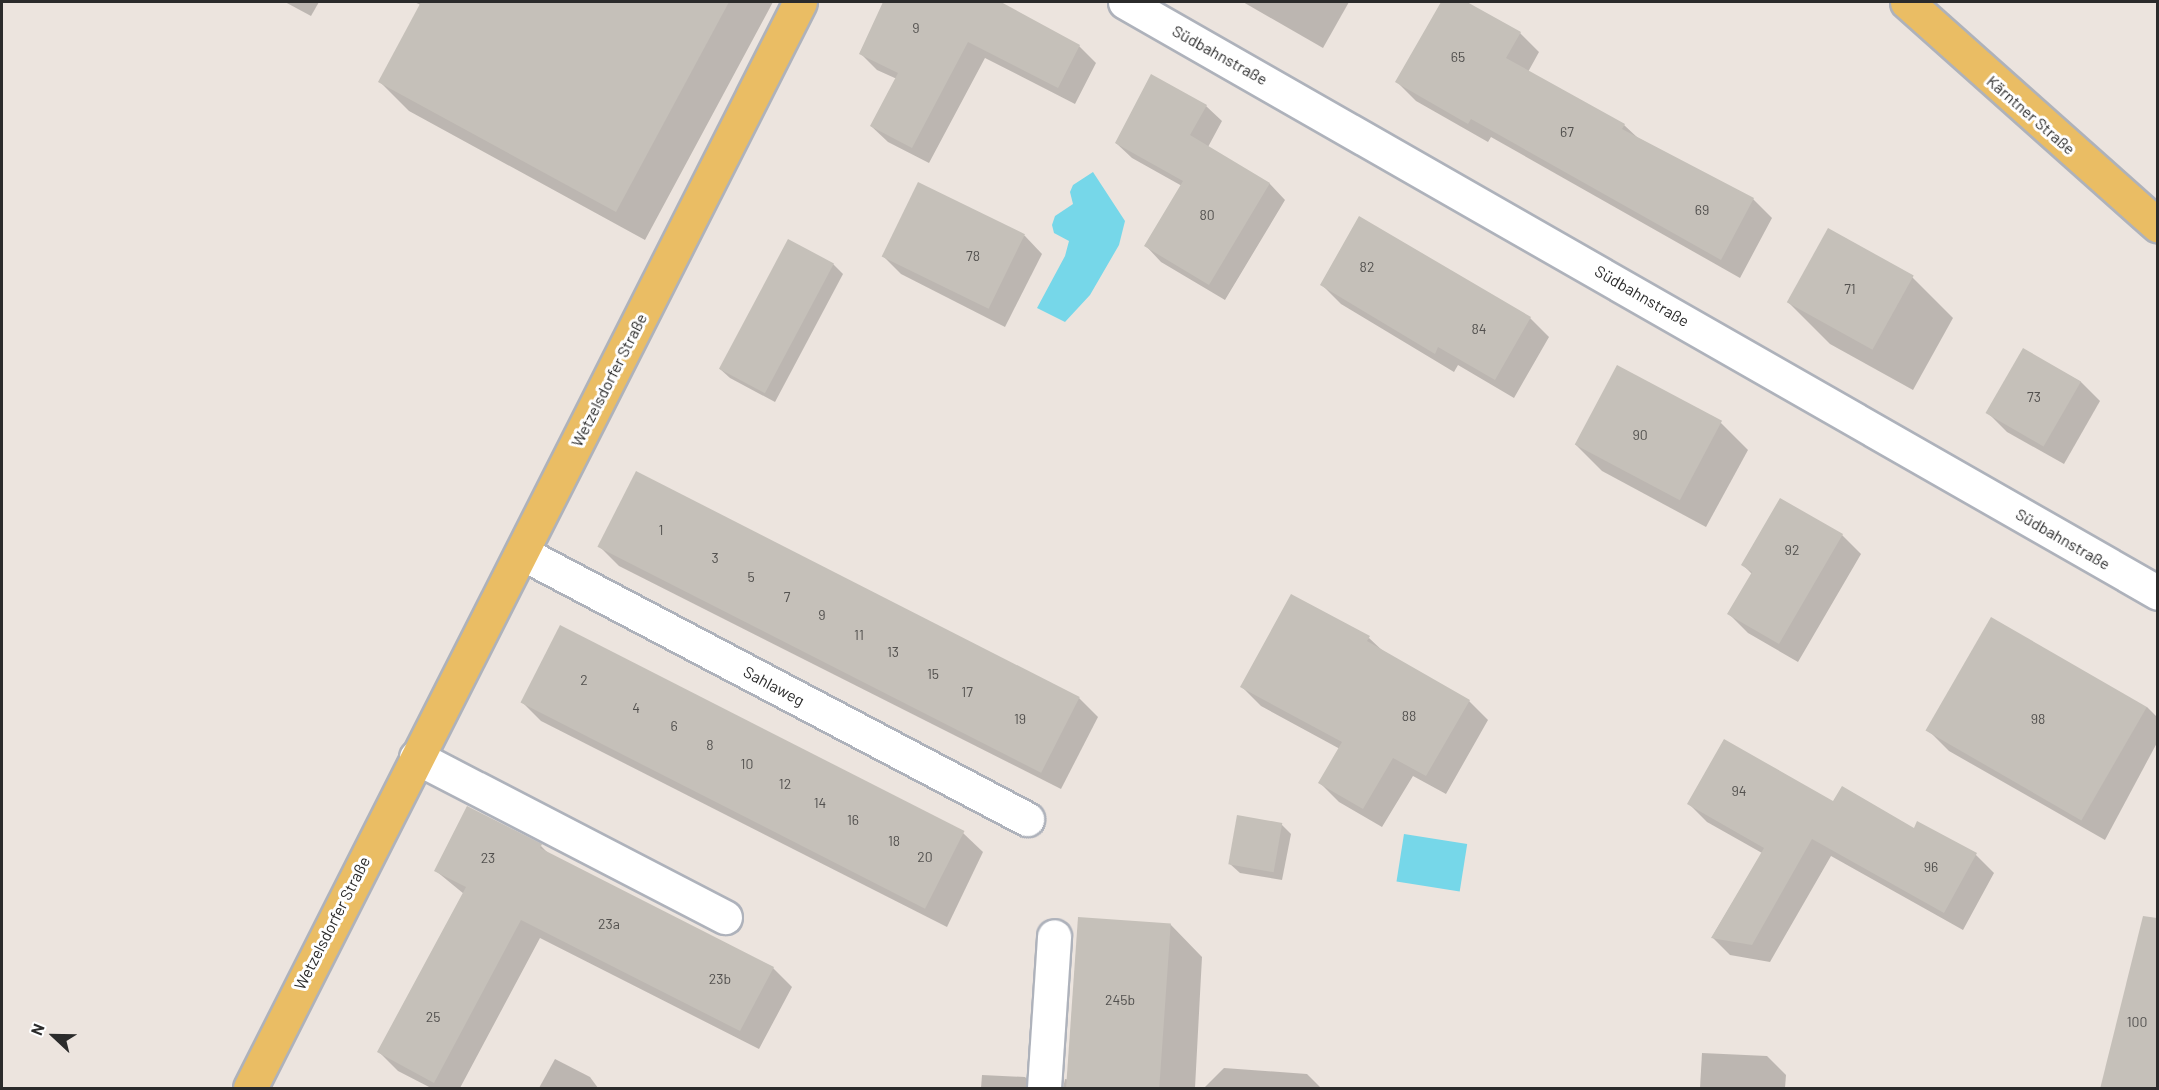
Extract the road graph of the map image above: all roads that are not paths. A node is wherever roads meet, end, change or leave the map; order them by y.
1 (800, 2) edge
2 (1907, 2) edge
3 (1130, 3) edge
4 (2157, 226) edge
5 (522, 553) junction
6 (2157, 593) edge
7 (416, 757) junction
8 (1027, 819) dead end
9 (725, 917) dead end
10 (1054, 936) dead end
11 (250, 1089) edge
12 (1044, 1089) edge

1 - 5 main road, Wetzelsdorfer Straße
2 - 4 main road, Kärntner Straße
3 - 6 street, Südbahnstraße
5 - 7 main road, Wetzelsdorfer Straße
5 - 8 street, Sahlaweg
7 - 9 street
7 - 11 main road, Wetzelsdorfer Straße
10 - 12 street

